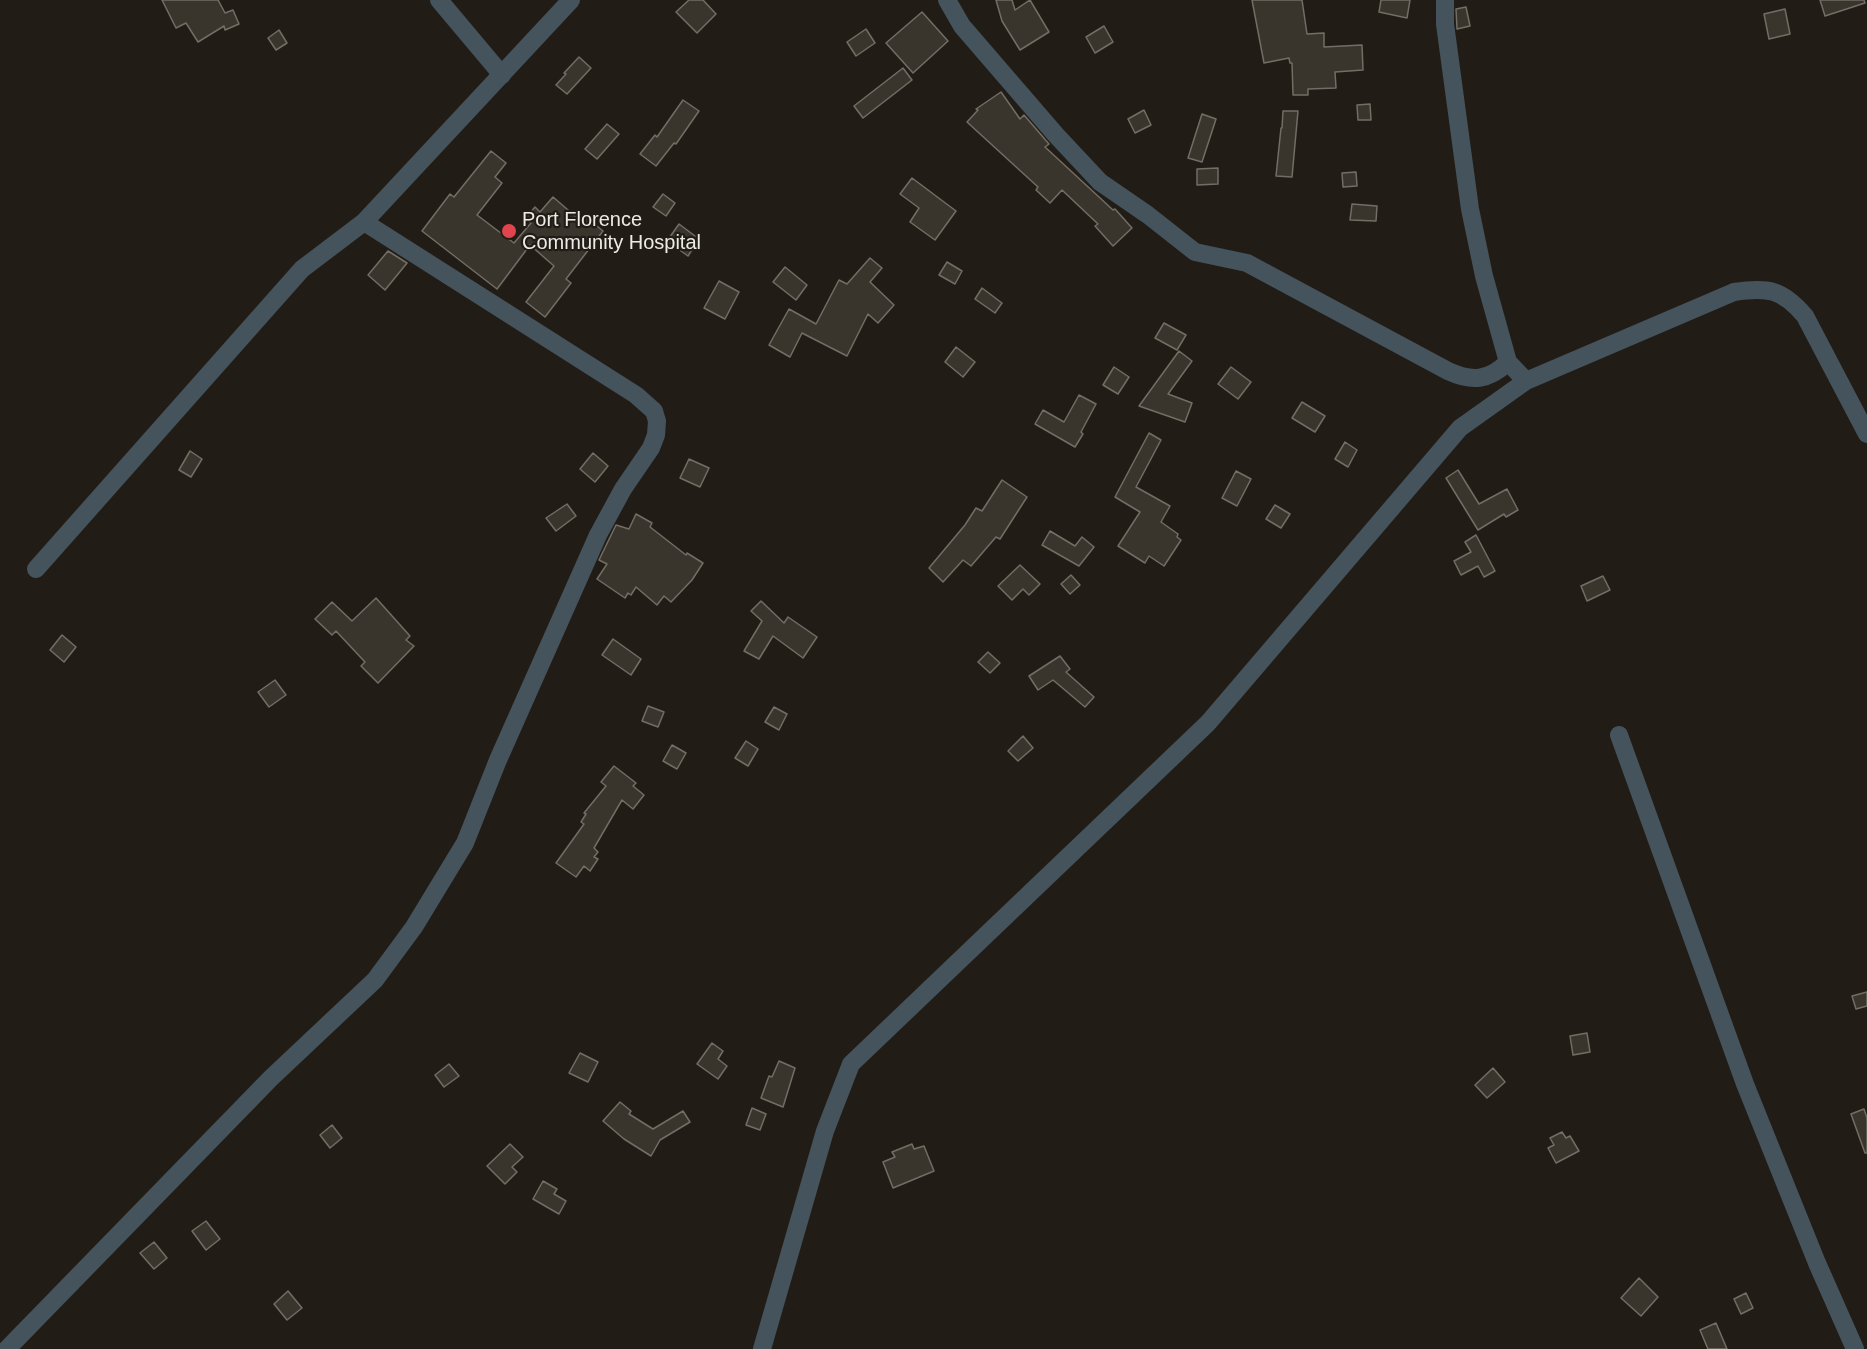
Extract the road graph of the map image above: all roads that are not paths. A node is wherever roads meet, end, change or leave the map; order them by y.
1 (439, 0) edge
2 (571, 0) edge
3 (947, 0) edge
4 (1445, 0) edge
5 (502, 75) junction
6 (364, 222) junction
7 (1508, 362) junction
8 (1526, 381) junction
9 (1867, 434) edge
10 (36, 568) dead end
11 (1619, 735) dead end
12 (7, 1349) edge
13 (762, 1349) edge
14 (1856, 1349) edge

1 - 5 street
2 - 5 street
3 - 7 street
4 - 7 street
5 - 6 street
6 - 10 street
6 - 12 street
7 - 8 street
8 - 9 street
8 - 13 street
11 - 14 street

